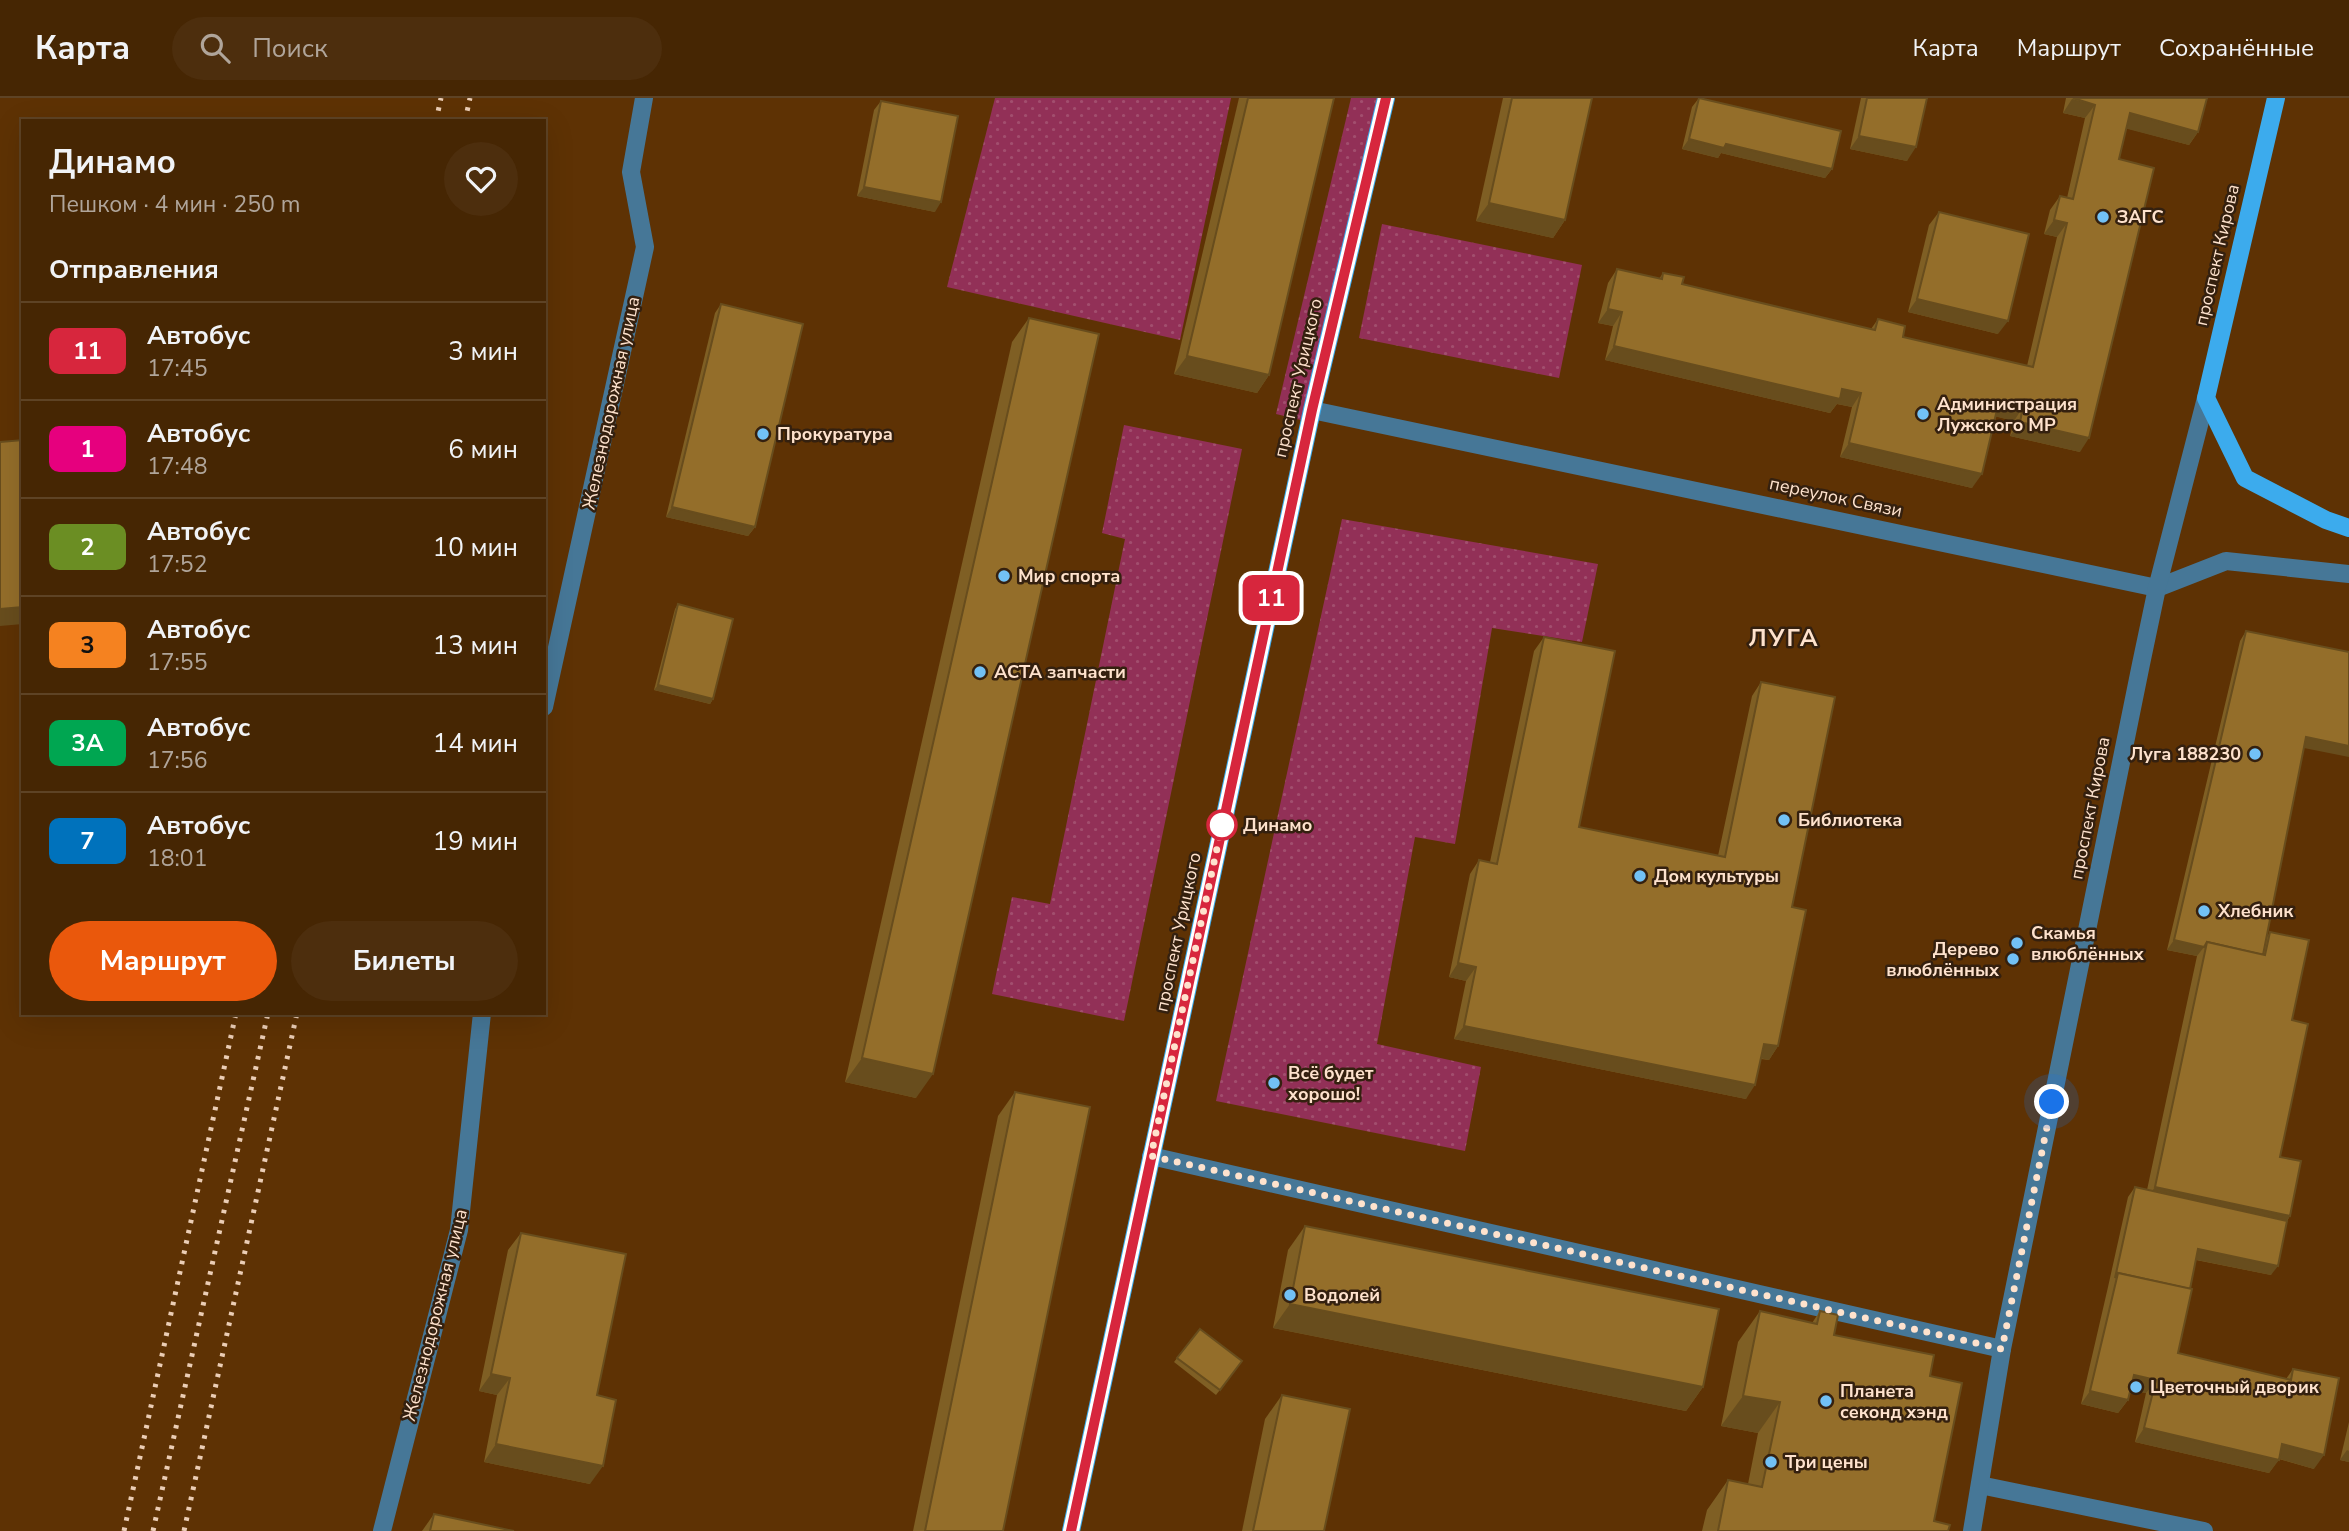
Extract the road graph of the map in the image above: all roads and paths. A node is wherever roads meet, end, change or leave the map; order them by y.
1 (644, 98) edge
2 (1386, 98) edge
3 (2276, 98) edge
4 (2206, 398) junction
5 (1312, 410) junction
6 (2349, 528) edge
7 (2349, 574) edge
8 (2157, 588) junction
9 (546, 698) edge
10 (482, 1015) edge
11 (1151, 1156) junction
12 (2002, 1349) junction
13 (1980, 1485) junction
14 (382, 1531) edge
15 (1071, 1531) edge
16 (1972, 1531) edge
17 (2204, 1531) edge

1 - 9 street, Железнодорожная улица
2 - 5 main road, проспект Урицкого
3 - 4 main road, проспект Кирова
4 - 6 main road
4 - 8 street, проспект Кирова
5 - 8 street, переулок Связи
5 - 11 main road, проспект Урицкого
7 - 8 street
8 - 12 street, проспект Кирова
10 - 14 street, Железнодорожная улица
11 - 12 street
11 - 15 main road, проспект Урицкого
12 - 13 street, проспект Кирова
13 - 16 street, проспект Кирова
13 - 17 street

